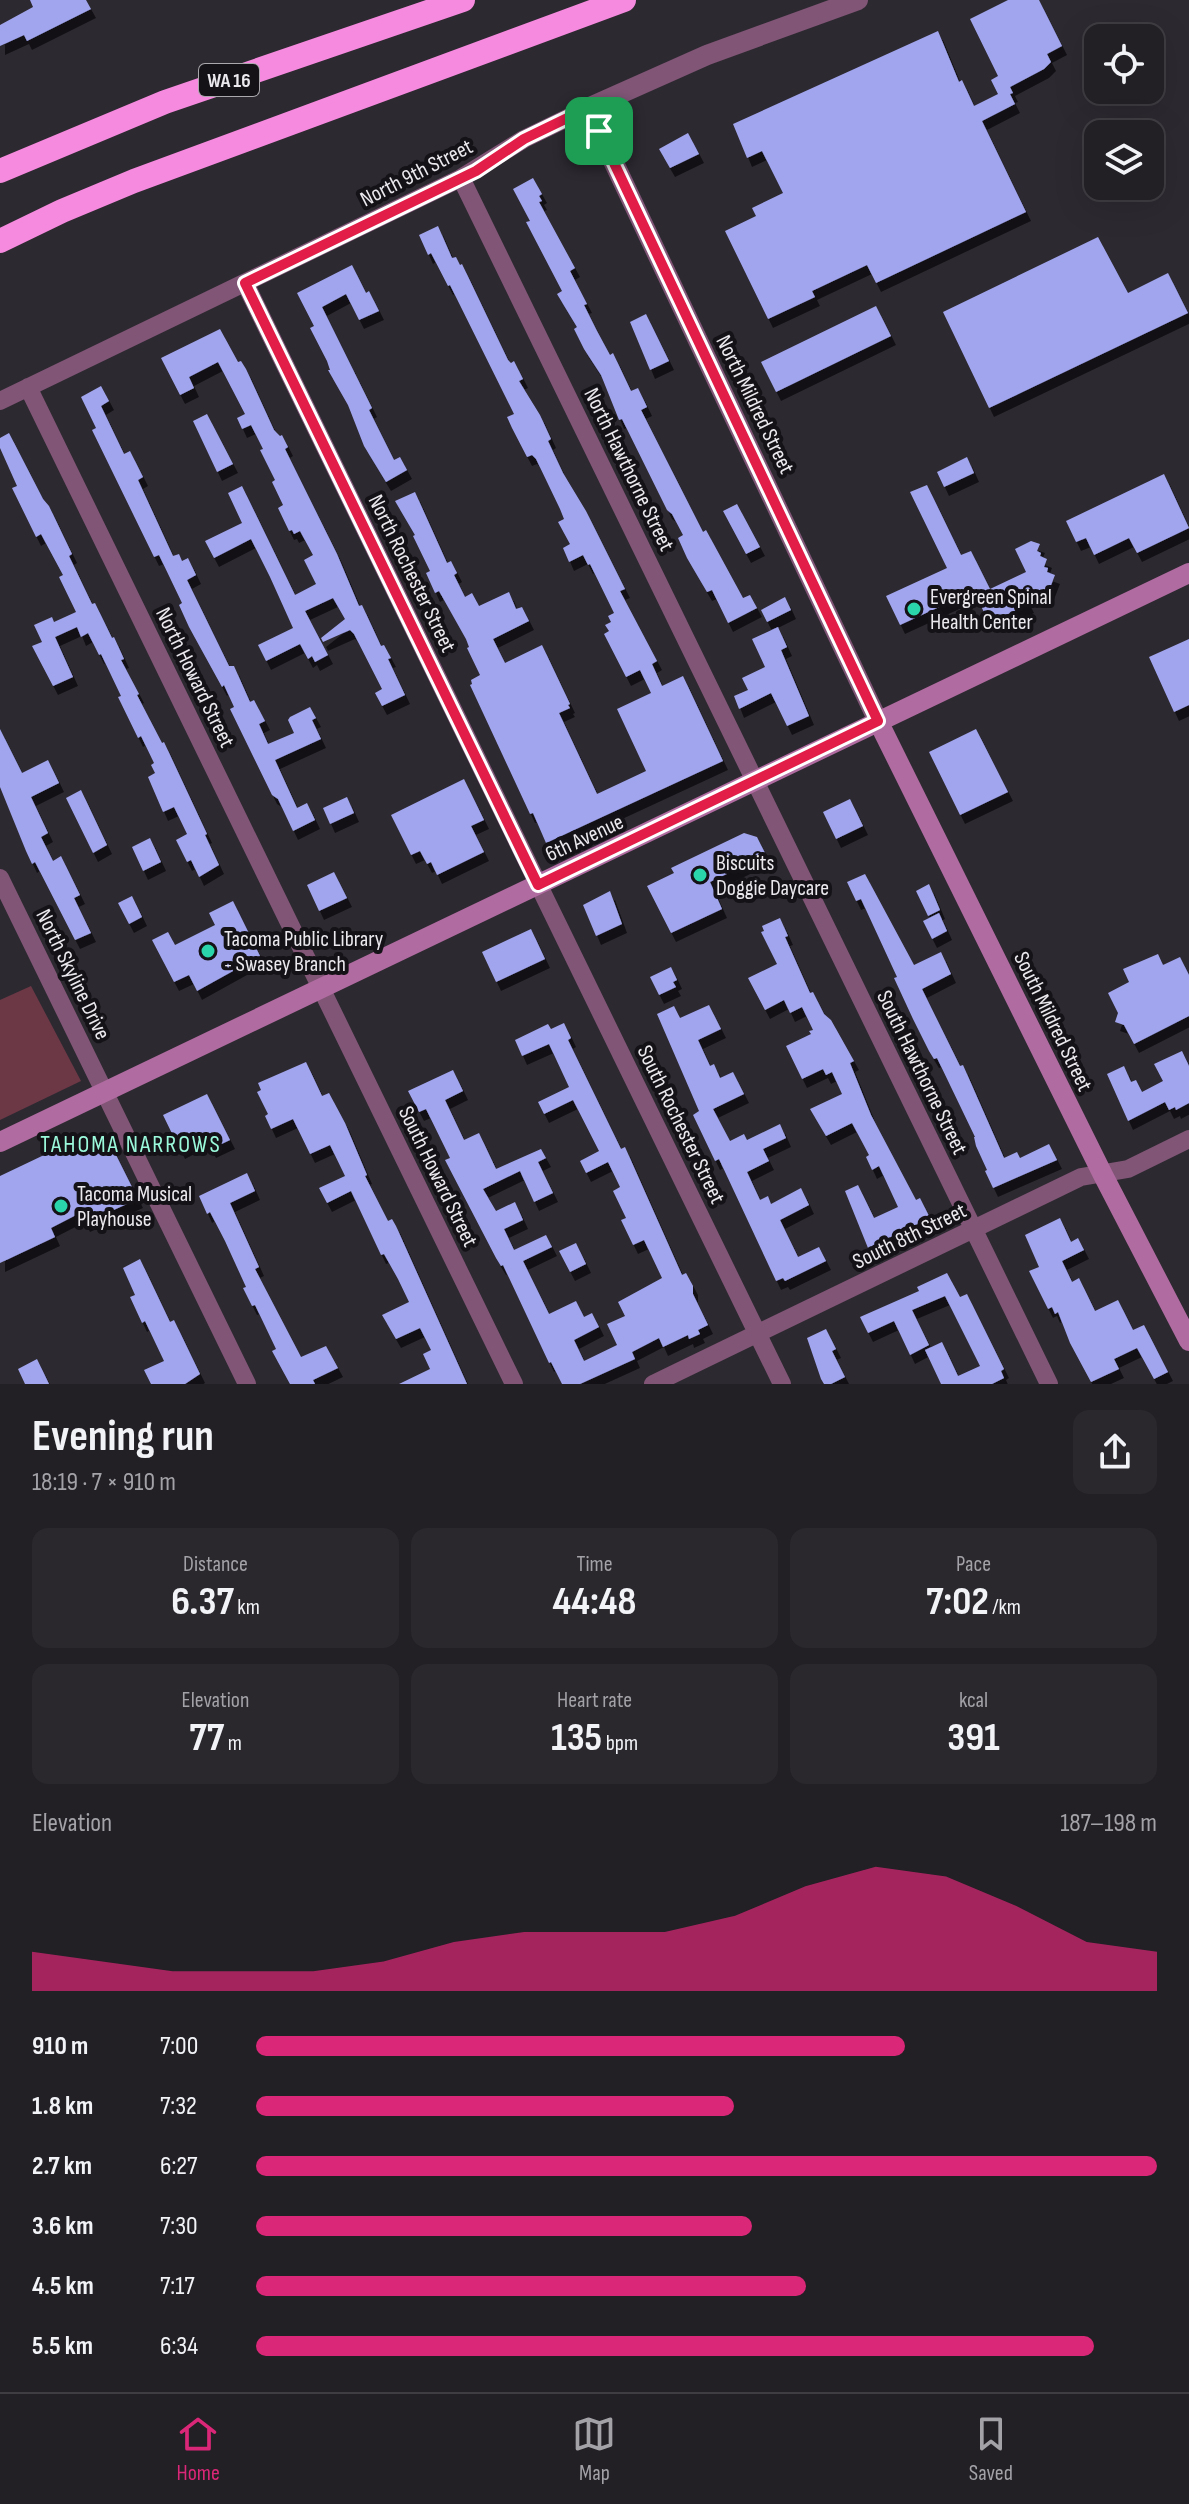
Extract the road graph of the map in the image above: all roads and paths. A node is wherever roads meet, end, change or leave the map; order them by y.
1 (463, 0) edge
2 (624, 0) edge
3 (858, 0) edge
4 (588, 108) junction
5 (262, 136) junction
6 (0, 171) edge
7 (461, 178) junction
8 (0, 241) edge
9 (0, 253) edge
10 (245, 283) junction
11 (28, 387) junction
12 (0, 401) edge
13 (1189, 573) edge
14 (878, 721) junction
15 (755, 782) junction
16 (0, 878) edge
17 (538, 885) junction
18 (321, 989) junction
19 (105, 1092) junction
20 (1189, 1139) edge
21 (0, 1142) edge
22 (1103, 1175) junction
23 (974, 1231) junction
24 (757, 1334) junction
25 (1189, 1341) edge
26 (247, 1384) edge
27 (514, 1384) edge
28 (653, 1384) edge
29 (782, 1384) edge
30 (1049, 1384) edge

1 - 6 highway, WA 16
2 - 5 highway
3 - 4 street, North 9th Street
4 - 7 street, North 9th Street
4 - 14 street, North Mildred Street
5 - 8 highway
5 - 9 highway
7 - 10 street, North 9th Street
7 - 15 street, North Hawthorne Street
10 - 11 street, North 9th Street
10 - 17 street, North Rochester Street
11 - 12 street, North 9th Street
11 - 18 street, North Howard Street
13 - 14 main road, 6th Avenue
14 - 15 main road, 6th Avenue
14 - 22 main road, South Mildred Street
15 - 17 main road, 6th Avenue
15 - 23 street, South Hawthorne Street
16 - 19 street, North Skyline Drive
17 - 18 main road, 6th Avenue
17 - 24 street, South Rochester Street
18 - 19 main road, 6th Avenue
18 - 27 street, South Howard Street
19 - 21 main road, 6th Avenue
19 - 26 street, North Skyline Drive
20 - 22 street, South 8th Street
22 - 23 street, South 8th Street
22 - 25 main road, South Mildred Street
23 - 24 street, South 8th Street
23 - 30 street, South Hawthorne Street
24 - 28 street, South 8th Street
24 - 29 street, South Rochester Street

